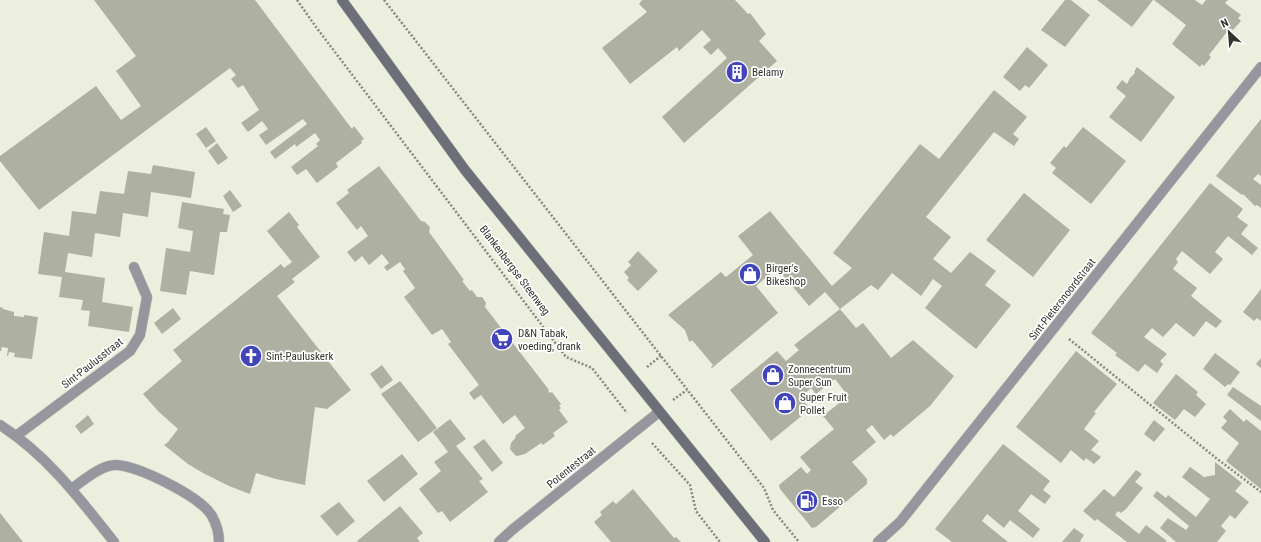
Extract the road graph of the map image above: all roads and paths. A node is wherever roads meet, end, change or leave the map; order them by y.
1 (297, 0) edge
2 (342, 0) edge
3 (384, 0) edge
4 (1261, 67) edge
5 (134, 267) dead end
6 (1055, 328) junction
7 (659, 412) junction
8 (0, 425) edge
9 (638, 428) junction
10 (16, 436) junction
11 (71, 489) junction
12 (1261, 492) edge
13 (114, 542) edge
14 (218, 542) edge
15 (499, 542) edge
16 (720, 542) edge
17 (765, 542) edge
18 (800, 542) edge
19 (878, 542) edge

1 - 9 path, Blankenbergse Steenweg
2 - 7 main road, Blankenbergse Steenweg
3 - 18 path
4 - 6 street, Sint-Pietersnoordstraat
5 - 10 street, Sint-Paulusstraat
6 - 12 path
6 - 19 street, Sint-Pietersnoordstraat
7 - 9 street, Potentestraat
7 - 17 main road, Blankenbergse Steenweg
8 - 10 street
9 - 15 street, Potentestraat
9 - 16 path, Blankenbergse Steenweg
10 - 11 street
11 - 13 street
11 - 14 street

